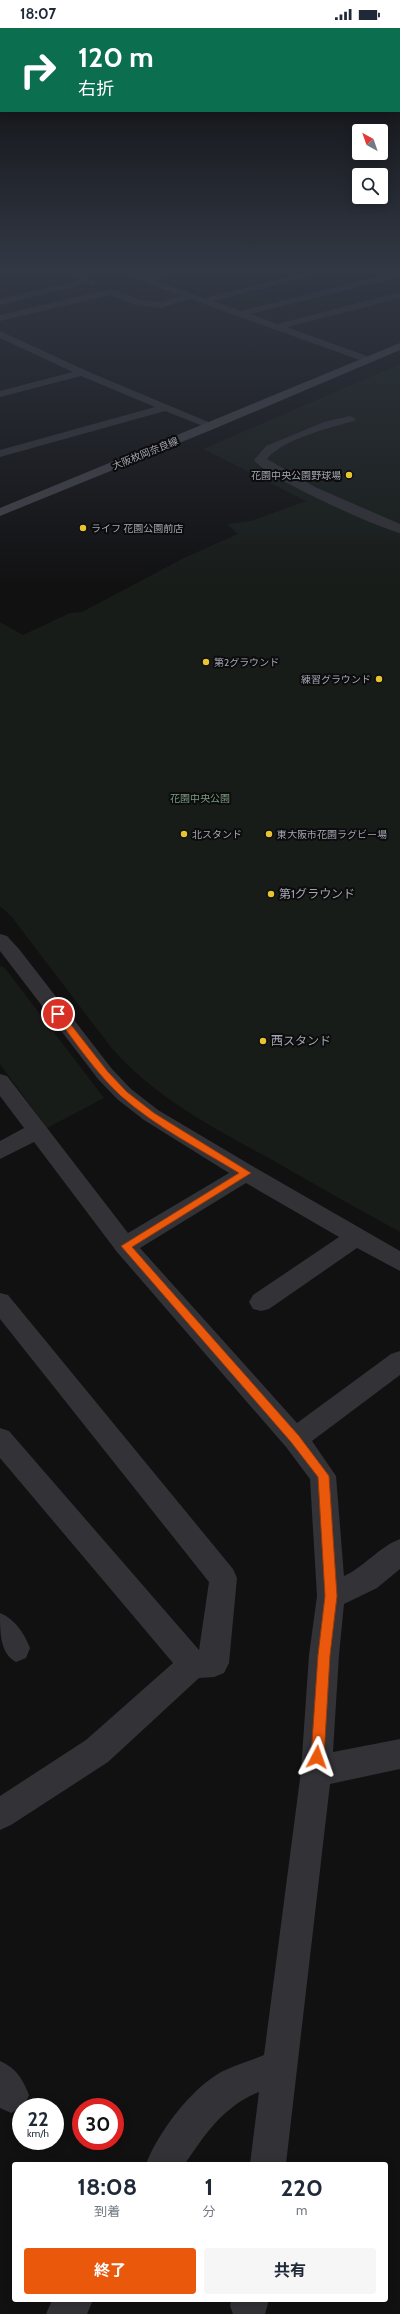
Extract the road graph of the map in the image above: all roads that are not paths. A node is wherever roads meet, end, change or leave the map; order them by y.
1 (75, 375) edge
2 (86, 375) edge
3 (333, 375) edge
4 (0, 394) edge
5 (166, 407) junction
6 (350, 419) dead end
7 (212, 426) junction
8 (0, 454) edge
9 (0, 512) edge
10 (400, 528) edge
11 (4, 950) edge
12 (0, 1081) edge
13 (37, 1131) junction
14 (0, 1151) edge
15 (246, 1173) junction
16 (358, 1236) junction
17 (125, 1246) junction
18 (400, 1262) edge
19 (0, 1302) edge
20 (260, 1302) dead end
21 (400, 1361) edge
22 (0, 1439) edge
23 (295, 1439) junction
24 (400, 1552) edge
25 (331, 1596) junction
26 (193, 1664) junction
27 (400, 1754) edge
28 (316, 1771) junction
29 (0, 1814) edge
30 (280, 2066) junction
31 (165, 2162) edge
32 (268, 2162) edge
33 (73, 2302) edge
34 (65, 2314) edge

1 - 4 street
2 - 5 street
3 - 7 main road, 大阪枚岡奈良線
5 - 7 street
5 - 8 street
6 - 10 street
7 - 9 main road, 大阪枚岡奈良線
11 - 15 street
12 - 13 street
13 - 14 street
13 - 17 street
15 - 16 street
15 - 17 street
16 - 18 street
16 - 20 street
17 - 23 street
19 - 26 street
21 - 23 street
22 - 26 street
23 - 25 street
24 - 25 street
25 - 28 street
26 - 29 street
27 - 28 street
28 - 30 street
30 - 31 street
30 - 32 street
33 - 34 street

